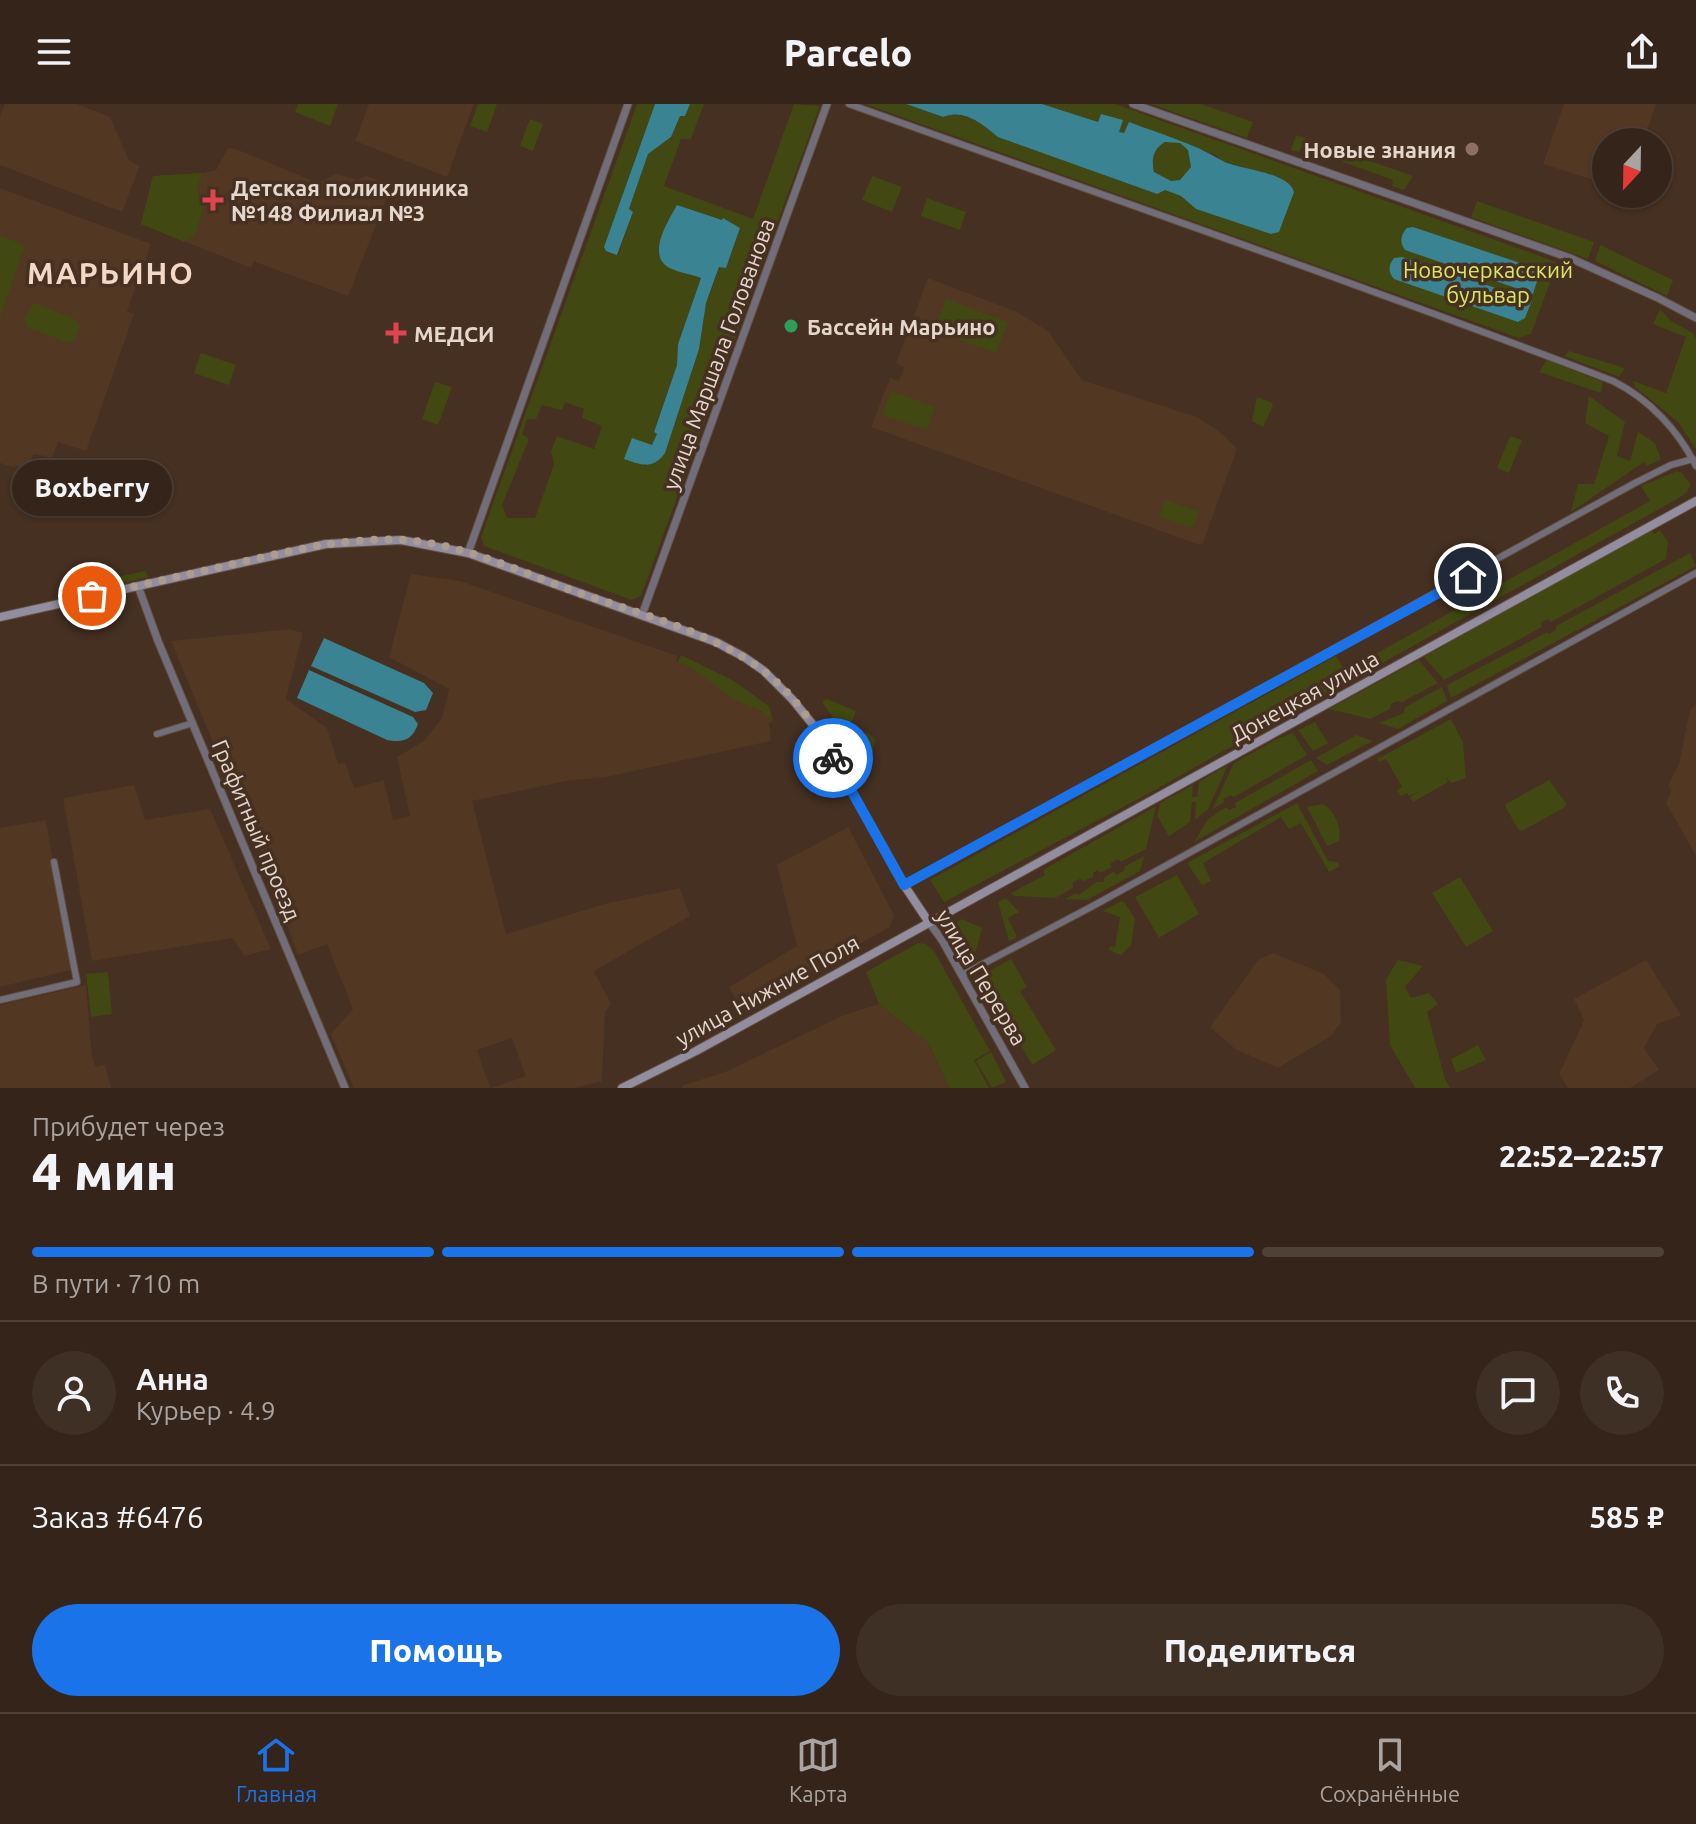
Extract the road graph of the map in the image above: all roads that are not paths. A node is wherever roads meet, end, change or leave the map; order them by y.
1 (628, 104) edge
2 (827, 104) edge
3 (849, 104) edge
4 (1133, 104) edge
5 (1696, 318) edge
6 (1694, 462) edge
7 (1696, 501) edge
8 (468, 553) junction
9 (1696, 573) edge
10 (138, 586) junction
11 (642, 615) junction
12 (0, 617) edge
13 (193, 723) junction
14 (157, 734) dead end
15 (54, 862) dead end
16 (904, 885) junction
17 (928, 921) junction
18 (962, 975) junction
19 (0, 1000) edge
20 (345, 1088) edge
21 (622, 1088) edge
22 (1025, 1088) edge

1 - 8 street
2 - 11 street, улица Маршала Голованова
3 - 6 street
4 - 5 street
6 - 16 street, Донецкая улица
7 - 17 main road, Донецкая улица
8 - 10 main road, улица Перерва
8 - 11 main road, улица Перерва
9 - 18 street
10 - 12 main road, улица Перерва
10 - 13 street, Графитный проезд
11 - 16 main road, улица Перерва
13 - 14 street
13 - 20 street, Графитный проезд
15 - 19 street
16 - 17 main road, улица Перерва
17 - 18 street, улица Перерва
17 - 21 main road, улица Нижние Поля
18 - 22 street, улица Перерва

